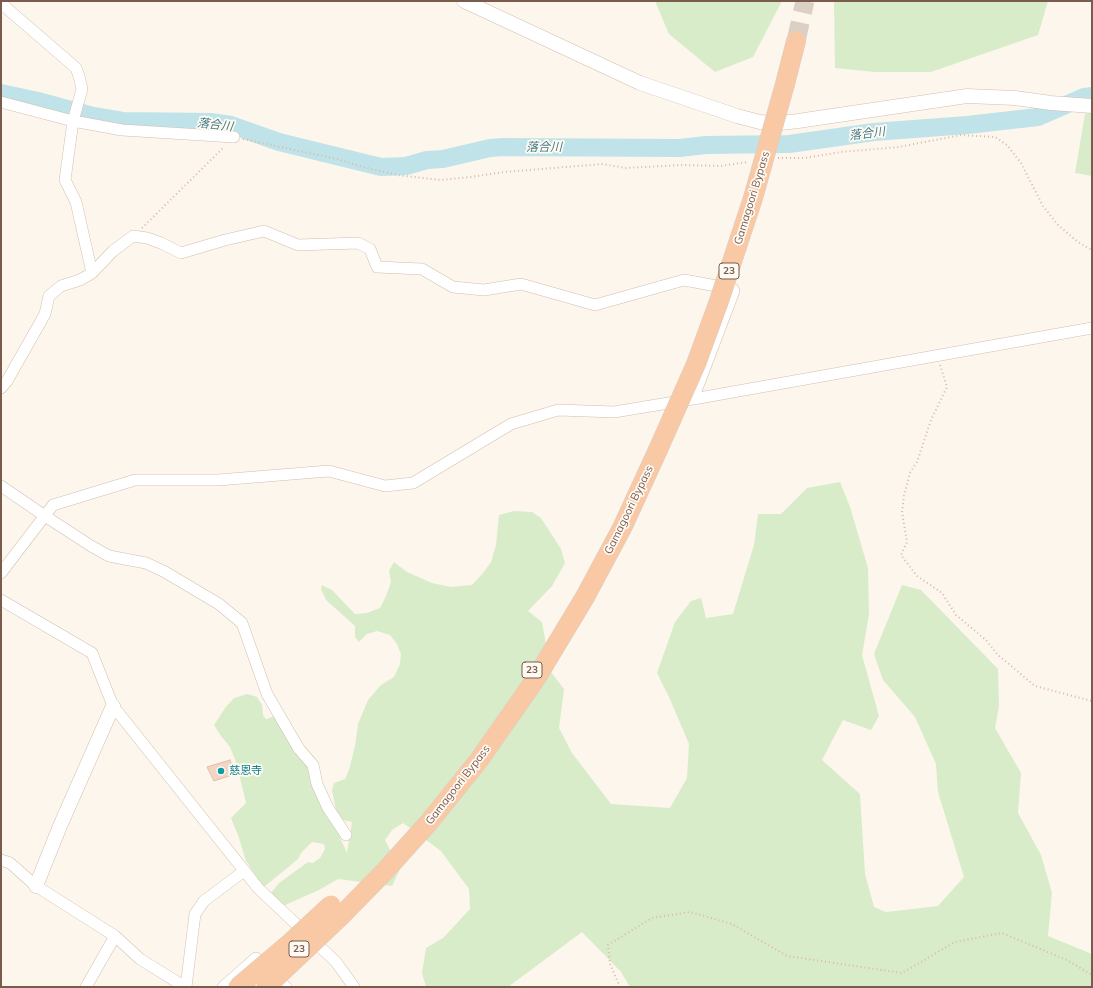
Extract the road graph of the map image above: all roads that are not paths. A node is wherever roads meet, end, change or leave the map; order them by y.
1 (2, 1) edge
2 (464, 1) edge
3 (792, 40) tunnel mouth
4 (1, 102) edge
5 (1089, 106) edge
6 (73, 120) junction
7 (234, 138) road end
8 (92, 273) junction
9 (1092, 328) edge
10 (1, 388) edge
11 (693, 399) junction
12 (654, 450) junction
13 (1, 486) edge
14 (45, 516) junction
15 (1, 572) edge
16 (1, 600) edge
17 (112, 706) junction
18 (346, 835) dead end
19 (1, 860) edge
20 (244, 871) junction
21 (36, 886) junction
22 (339, 913) junction
23 (115, 936) junction
24 (86, 987) edge
25 (185, 987) edge
26 (223, 987) edge
27 (238, 987) edge
28 (258, 987) edge
29 (266, 987) edge
30 (275, 987) edge
31 (286, 987) edge
32 (354, 987) edge

1 - 6 street
2 - 5 street
3 - 12 highway, Gamagoori Bypass / 23, bridge
4 - 6 street
6 - 7 street
6 - 8 street
8 - 10 street
8 - 11 street
9 - 11 street
11 - 14 street
12 - 22 highway, Gamagoori Bypass / 23
12 - 22 highway, Gamagoori Bypass / 23
13 - 14 street
14 - 15 street
14 - 18 street
16 - 17 street
17 - 20 street
17 - 21 street
19 - 21 street
20 - 25 street
20 - 32 street
21 - 23 street
22 - 27 highway, bridge
22 - 28 highway, 23
22 - 29 highway, 23, bridge
22 - 30 highway
23 - 24 street
23 - 25 street
26 - 31 street

